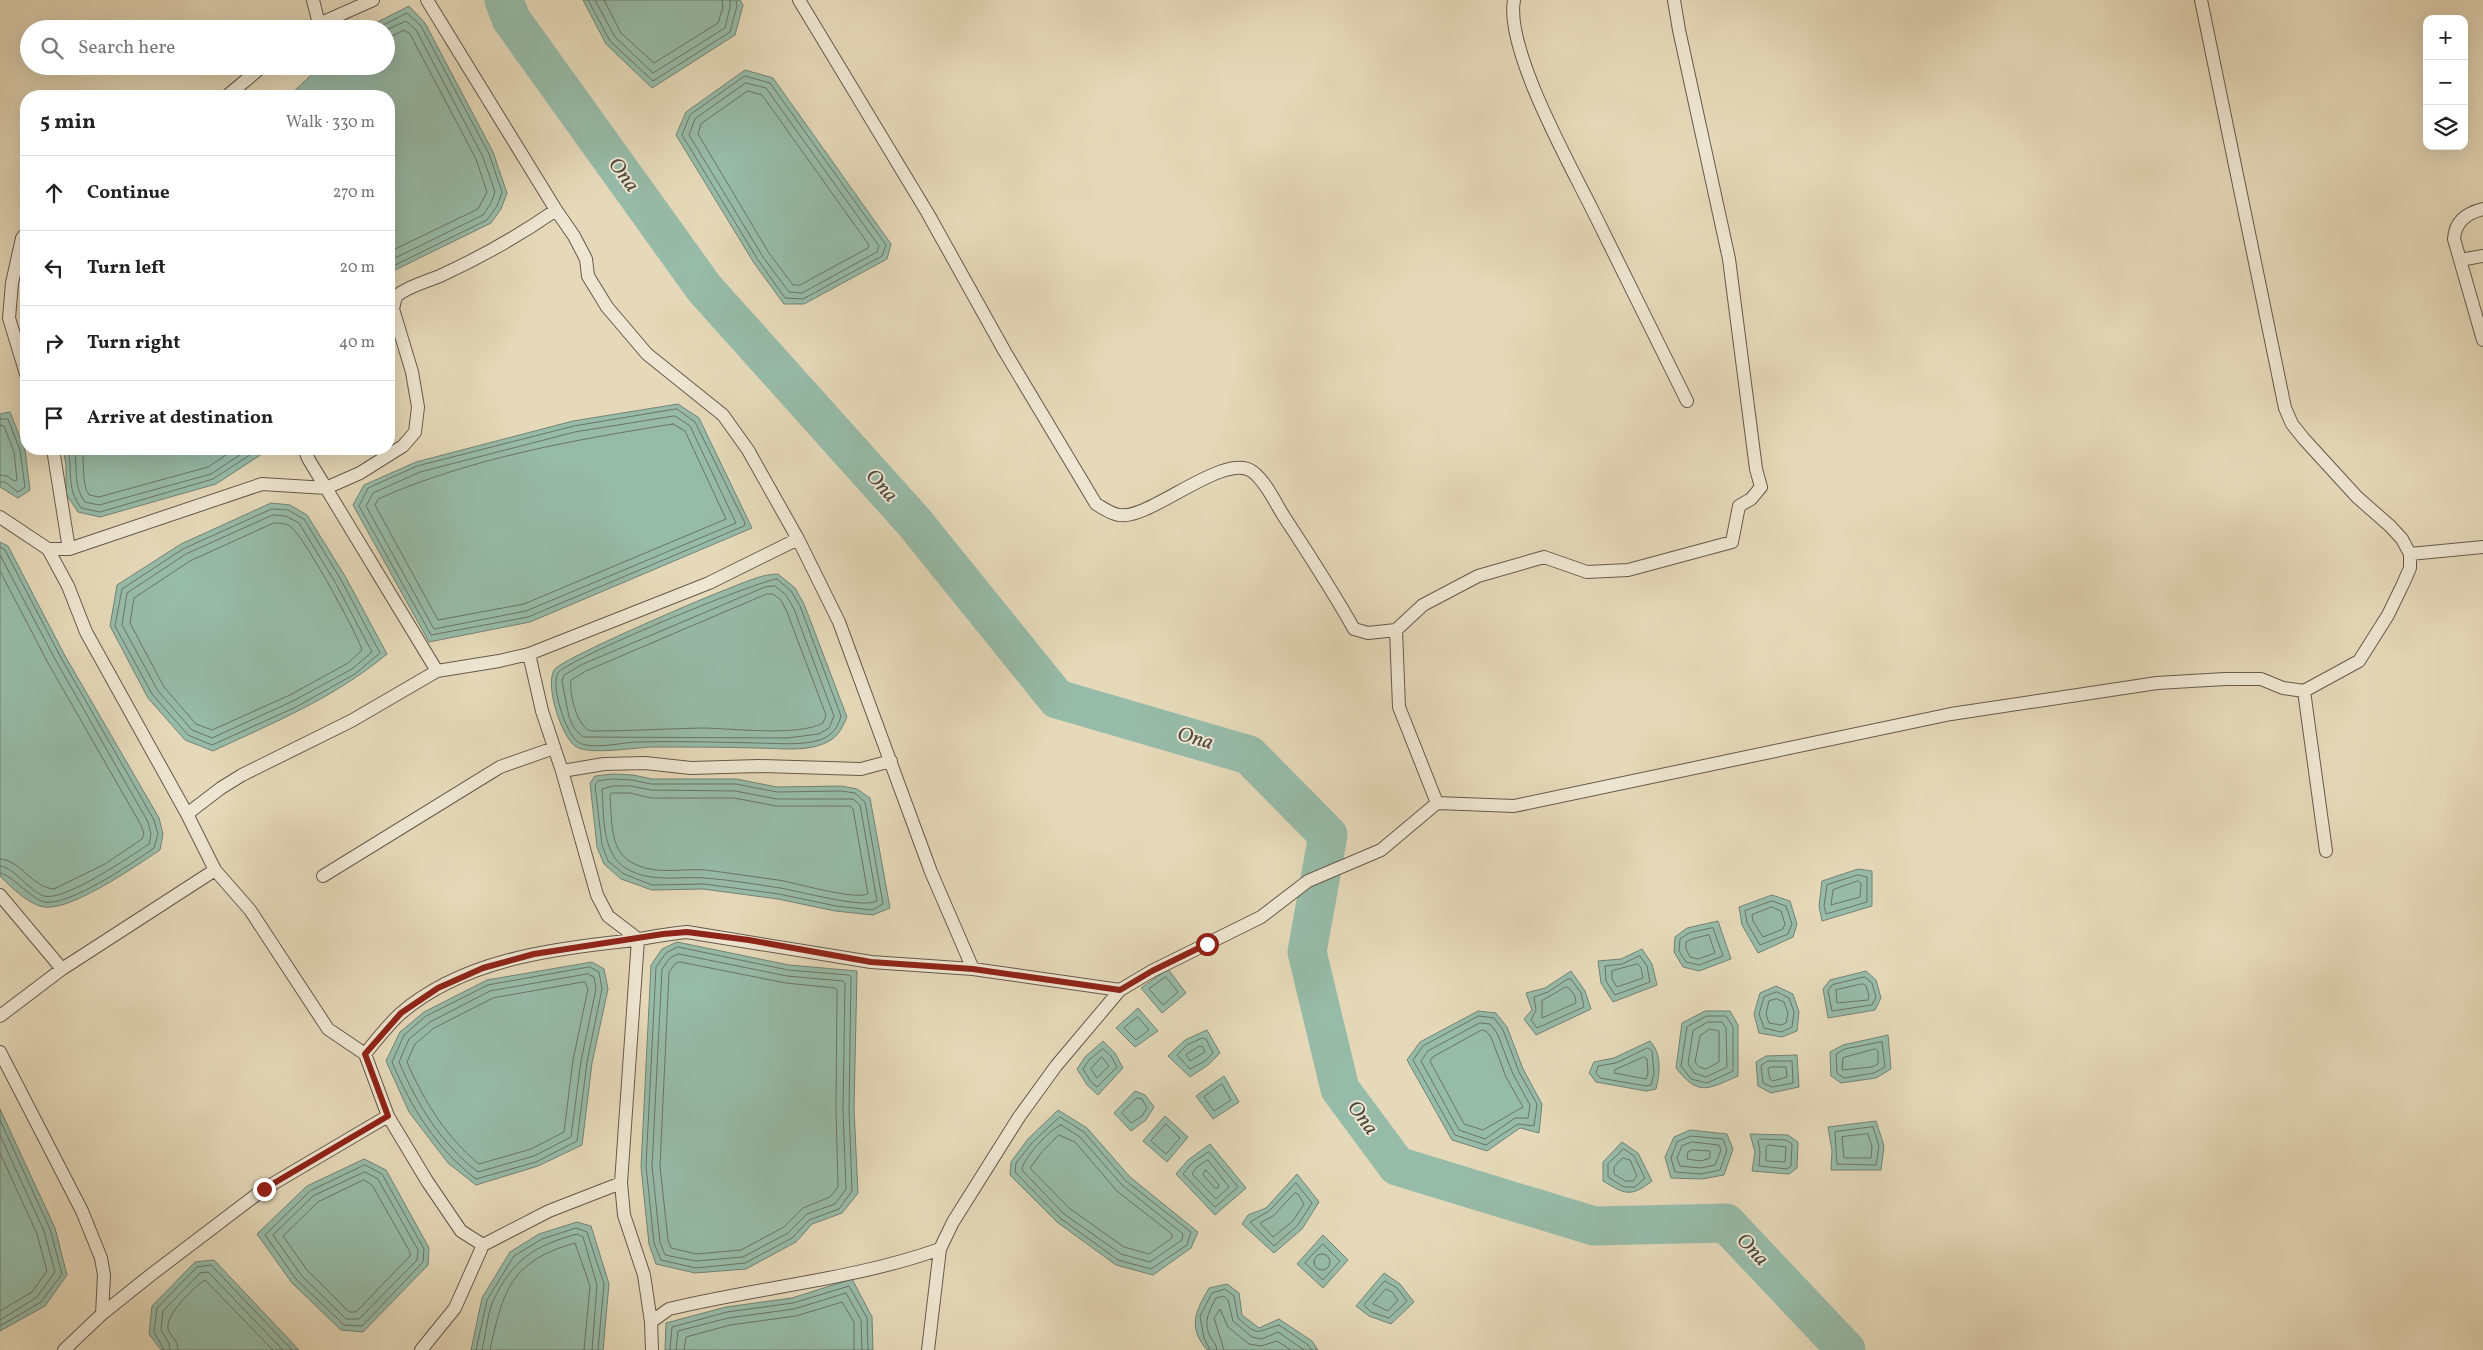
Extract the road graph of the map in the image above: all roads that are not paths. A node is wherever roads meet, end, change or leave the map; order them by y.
1 (313, 0) edge
2 (373, 0) edge
3 (427, 0) edge
4 (799, 0) edge
5 (1514, 0) edge
6 (1674, 0) edge
7 (2201, 0) edge
8 (315, 20) edge
9 (329, 20) edge
10 (252, 75) edge
11 (234, 90) edge
12 (2483, 209) edge
13 (556, 210) junction
14 (20, 247) edge
15 (2483, 256) edge
16 (2460, 260) junction
17 (395, 300) edge
18 (2478, 304) edge
19 (395, 316) edge
20 (2483, 340) edge
21 (20, 354) edge
22 (1687, 401) dead end
23 (395, 452) edge
24 (54, 455) edge
25 (307, 455) edge
26 (389, 455) edge
27 (326, 488) junction
28 (0, 517) edge
29 (798, 539) junction
30 (2483, 547) edge
31 (48, 549) junction
32 (69, 550) junction
33 (2410, 554) junction
34 (1396, 630) junction
35 (528, 654) junction
36 (437, 671) junction
37 (2304, 691) junction
38 (554, 748) junction
39 (891, 761) junction
40 (562, 771) junction
41 (1437, 803) junction
42 (187, 814) junction
43 (2326, 851) dead end
44 (215, 870) junction
45 (323, 876) dead end
46 (0, 895) edge
47 (638, 939) junction
48 (62, 969) junction
49 (973, 969) junction
50 (1120, 990) junction
51 (0, 1016) edge
52 (0, 1052) edge
53 (365, 1054) junction
54 (388, 1116) junction
55 (621, 1182) junction
56 (483, 1245) junction
57 (940, 1249) junction
58 (102, 1314) junction
59 (651, 1322) junction
60 (64, 1350) edge
61 (421, 1350) edge
62 (652, 1350) edge
63 (928, 1350) edge

1 - 8 lane
2 - 9 lane
3 - 13 lane
4 - 34 lane
5 - 22 lane
6 - 34 lane
7 - 33 lane
10 - 11 lane
12 - 16 lane
13 - 17 lane
13 - 29 lane
14 - 21 lane
15 - 16 lane
16 - 18 lane
18 - 20 lane
19 - 23 lane
24 - 32 lane
25 - 27 lane
26 - 27 lane
27 - 32 lane
27 - 36 lane
28 - 31 lane
29 - 35 lane
29 - 39 lane
30 - 33 lane
31 - 32 lane
31 - 42 lane
33 - 37 lane
34 - 41 lane
35 - 36 lane
35 - 38 lane
36 - 42 lane
37 - 41 lane
37 - 43 lane
38 - 40 lane
38 - 45 lane
39 - 40 lane
39 - 49 lane
40 - 47 lane
41 - 50 lane
42 - 44 lane
44 - 48 lane
44 - 53 lane
46 - 48 lane
47 - 49 lane
47 - 53 lane
47 - 55 lane
48 - 51 lane
49 - 50 lane
50 - 57 lane
52 - 58 lane
53 - 54 lane
54 - 56 lane
54 - 58 lane
55 - 56 lane
55 - 59 lane
56 - 61 lane
57 - 59 lane
57 - 63 lane
58 - 60 lane
59 - 62 lane

